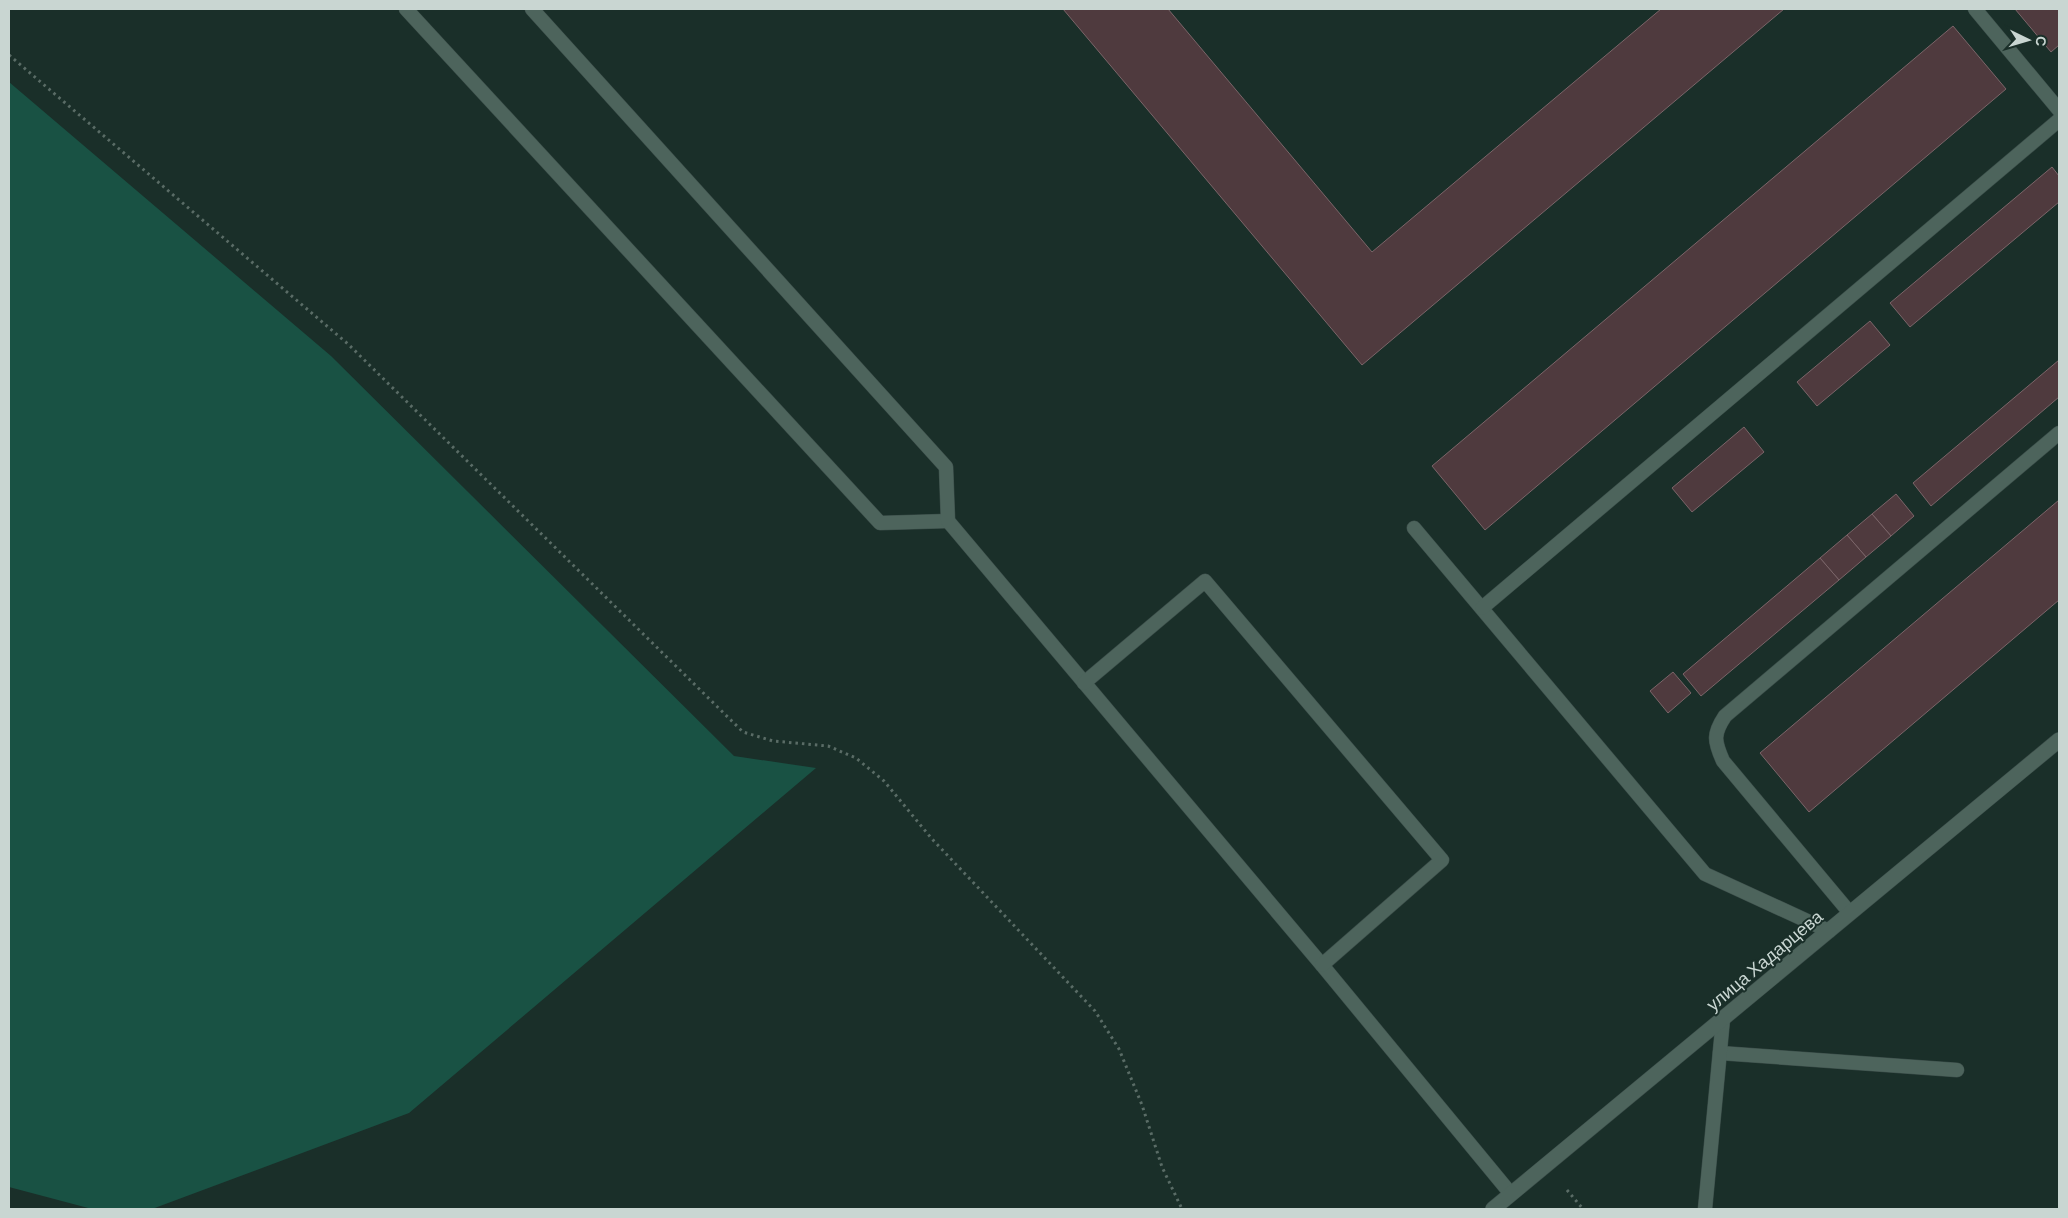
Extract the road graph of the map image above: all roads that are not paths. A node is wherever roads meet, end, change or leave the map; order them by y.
1 (406, 9) edge
2 (532, 9) edge
3 (1975, 9) edge
4 (2059, 110) edge
5 (2059, 120) edge
6 (2059, 433) edge
7 (948, 521) junction
8 (1414, 528) dead end
9 (1482, 608) junction
10 (1084, 683) junction
11 (2059, 740) edge
12 (1850, 913) junction
13 (1829, 931) junction
14 (1322, 965) junction
15 (1723, 1019) junction
16 (1720, 1053) junction
17 (1957, 1070) dead end
18 (1511, 1194) junction
19 (1493, 1209) edge
20 (1705, 1209) edge

1 - 7 lane
2 - 7 lane
3 - 4 lane
5 - 9 lane
6 - 12 lane
7 - 10 lane
8 - 9 lane
9 - 13 lane
10 - 14 lane
10 - 14 lane
11 - 12 street, улица Хадарцева
12 - 13 street, улица Хадарцева
13 - 15 street, улица Хадарцева
14 - 18 lane
15 - 16 lane
15 - 18 street, улица Хадарцева
16 - 17 lane
16 - 20 lane
18 - 19 street, улица Хадарцева

